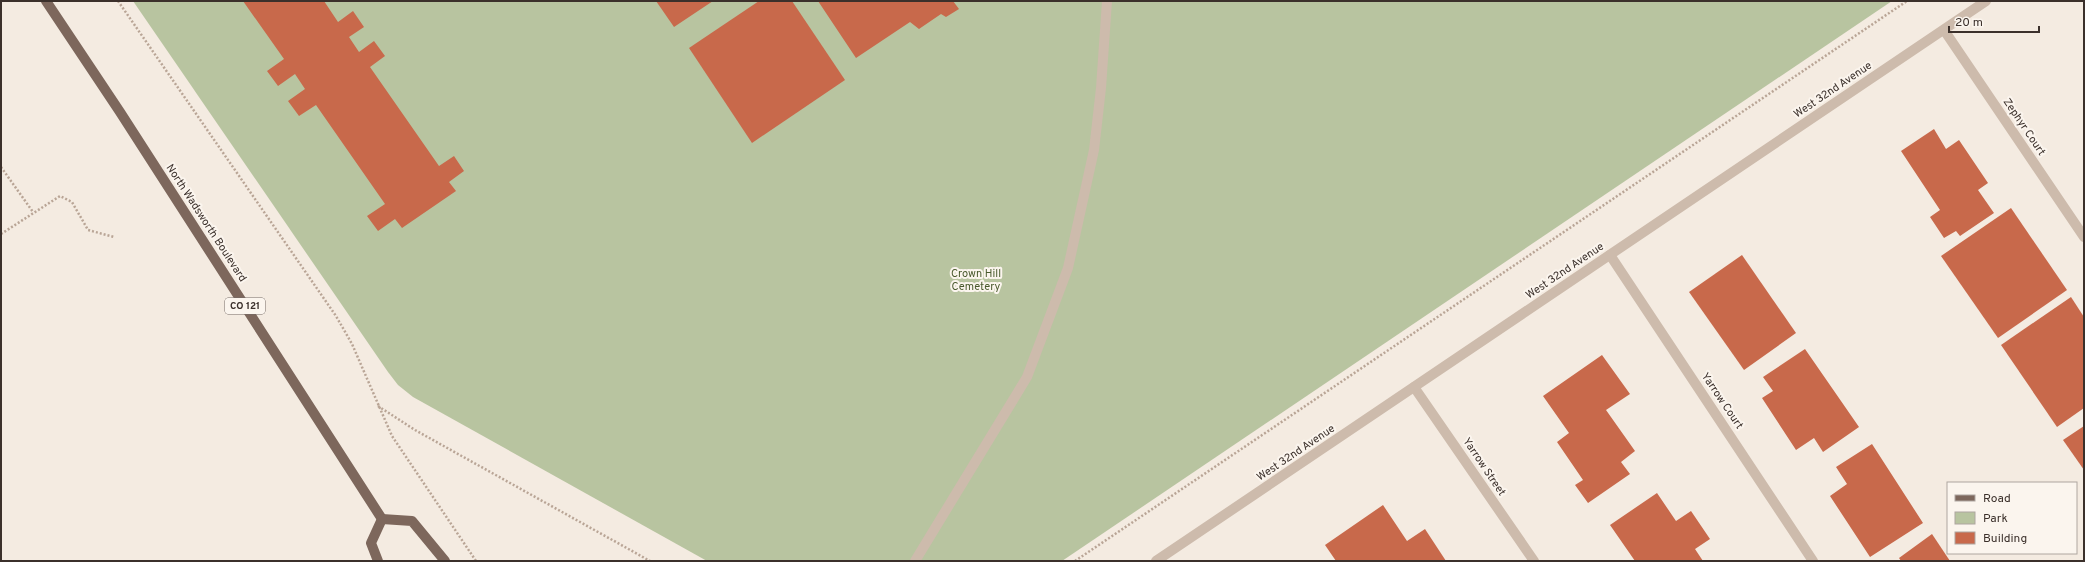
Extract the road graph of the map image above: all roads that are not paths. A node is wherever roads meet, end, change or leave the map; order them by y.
1 (46, 1) edge
2 (1107, 1) edge
3 (1986, 1) edge
4 (1944, 30) junction
5 (2084, 237) edge
6 (1610, 255) junction
7 (1414, 387) junction
8 (382, 519) junction
9 (378, 561) edge
10 (445, 561) edge
11 (915, 561) edge
12 (1156, 561) edge
13 (1534, 561) edge
14 (1813, 561) edge

1 - 8 main road, North Wadsworth Boulevard / CO 121
2 - 11 street
3 - 4 street, West 32nd Avenue
4 - 5 street, Zephyr Court
4 - 6 street, West 32nd Avenue
6 - 7 street, West 32nd Avenue
6 - 14 street, Yarrow Court
7 - 12 street, West 32nd Avenue
7 - 13 street, Yarrow Street
8 - 9 main road
8 - 10 main road

